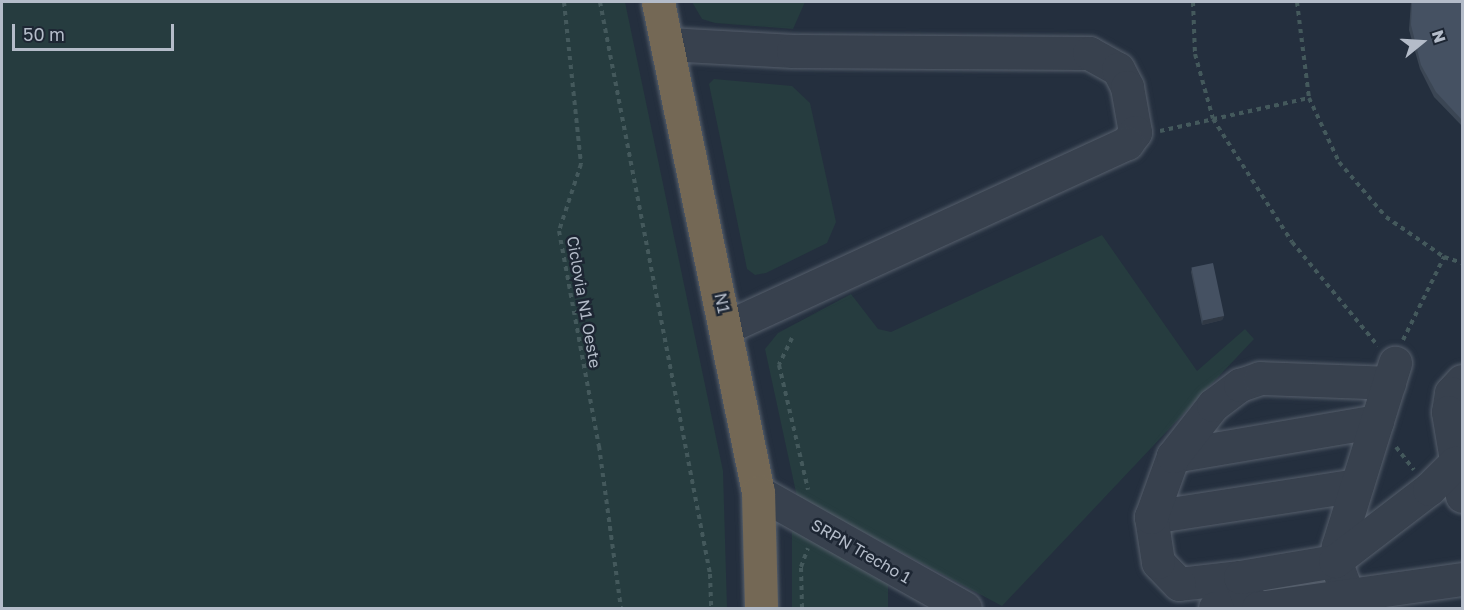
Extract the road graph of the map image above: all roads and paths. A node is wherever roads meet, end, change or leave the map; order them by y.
1 (564, 2) edge
2 (600, 2) edge
3 (658, 2) edge
4 (1192, 2) edge
5 (1297, 2) edge
6 (667, 44) junction
7 (1309, 98) junction
8 (1213, 119) junction
9 (1135, 132) junction
10 (1444, 257) junction
11 (1462, 263) edge
12 (727, 327) junction
13 (792, 338) dead end
14 (1392, 373) junction
15 (1462, 381) edge
16 (1377, 421) junction
17 (1173, 456) junction
18 (1455, 463) junction
19 (1357, 485) junction
20 (1429, 489) junction
21 (758, 492) junction
22 (1462, 496) edge
23 (809, 498) dead end
24 (1151, 517) junction
25 (811, 542) dead end
26 (1335, 561) junction
27 (1240, 577) junction
28 (1462, 579) edge
29 (1348, 596) junction
30 (1400, 598) edge
31 (621, 609) edge
32 (711, 609) edge
33 (761, 609) edge
34 (802, 609) edge
35 (965, 609) edge
36 (1215, 609) edge
37 (1246, 609) edge
38 (1252, 609) edge
39 (1258, 609) edge

1 - 31 path, Ciclovia N1 Oeste
2 - 32 path
3 - 6 highway, N1
4 - 8 path
5 - 7 path
6 - 9 lane
6 - 12 highway, N1
7 - 8 path
7 - 10 path
8 - 9 path
8 - 14 path
9 - 12 lane
10 - 11 path
10 - 14 path
12 - 21 highway, N1
13 - 23 path
14 - 16 lane
14 - 17 lane
15 - 18 lane
16 - 17 lane
16 - 19 lane
16 - 20 path
17 - 24 lane
18 - 20 lane
18 - 22 lane
19 - 24 lane
19 - 26 lane
20 - 26 lane
21 - 33 highway, N1
21 - 35 lane, SRPN Trecho 1
24 - 27 lane
25 - 34 path
26 - 27 lane
26 - 29 lane
27 - 38 lane
28 - 30 lane
29 - 30 lane
29 - 39 lane
36 - 37 lane

